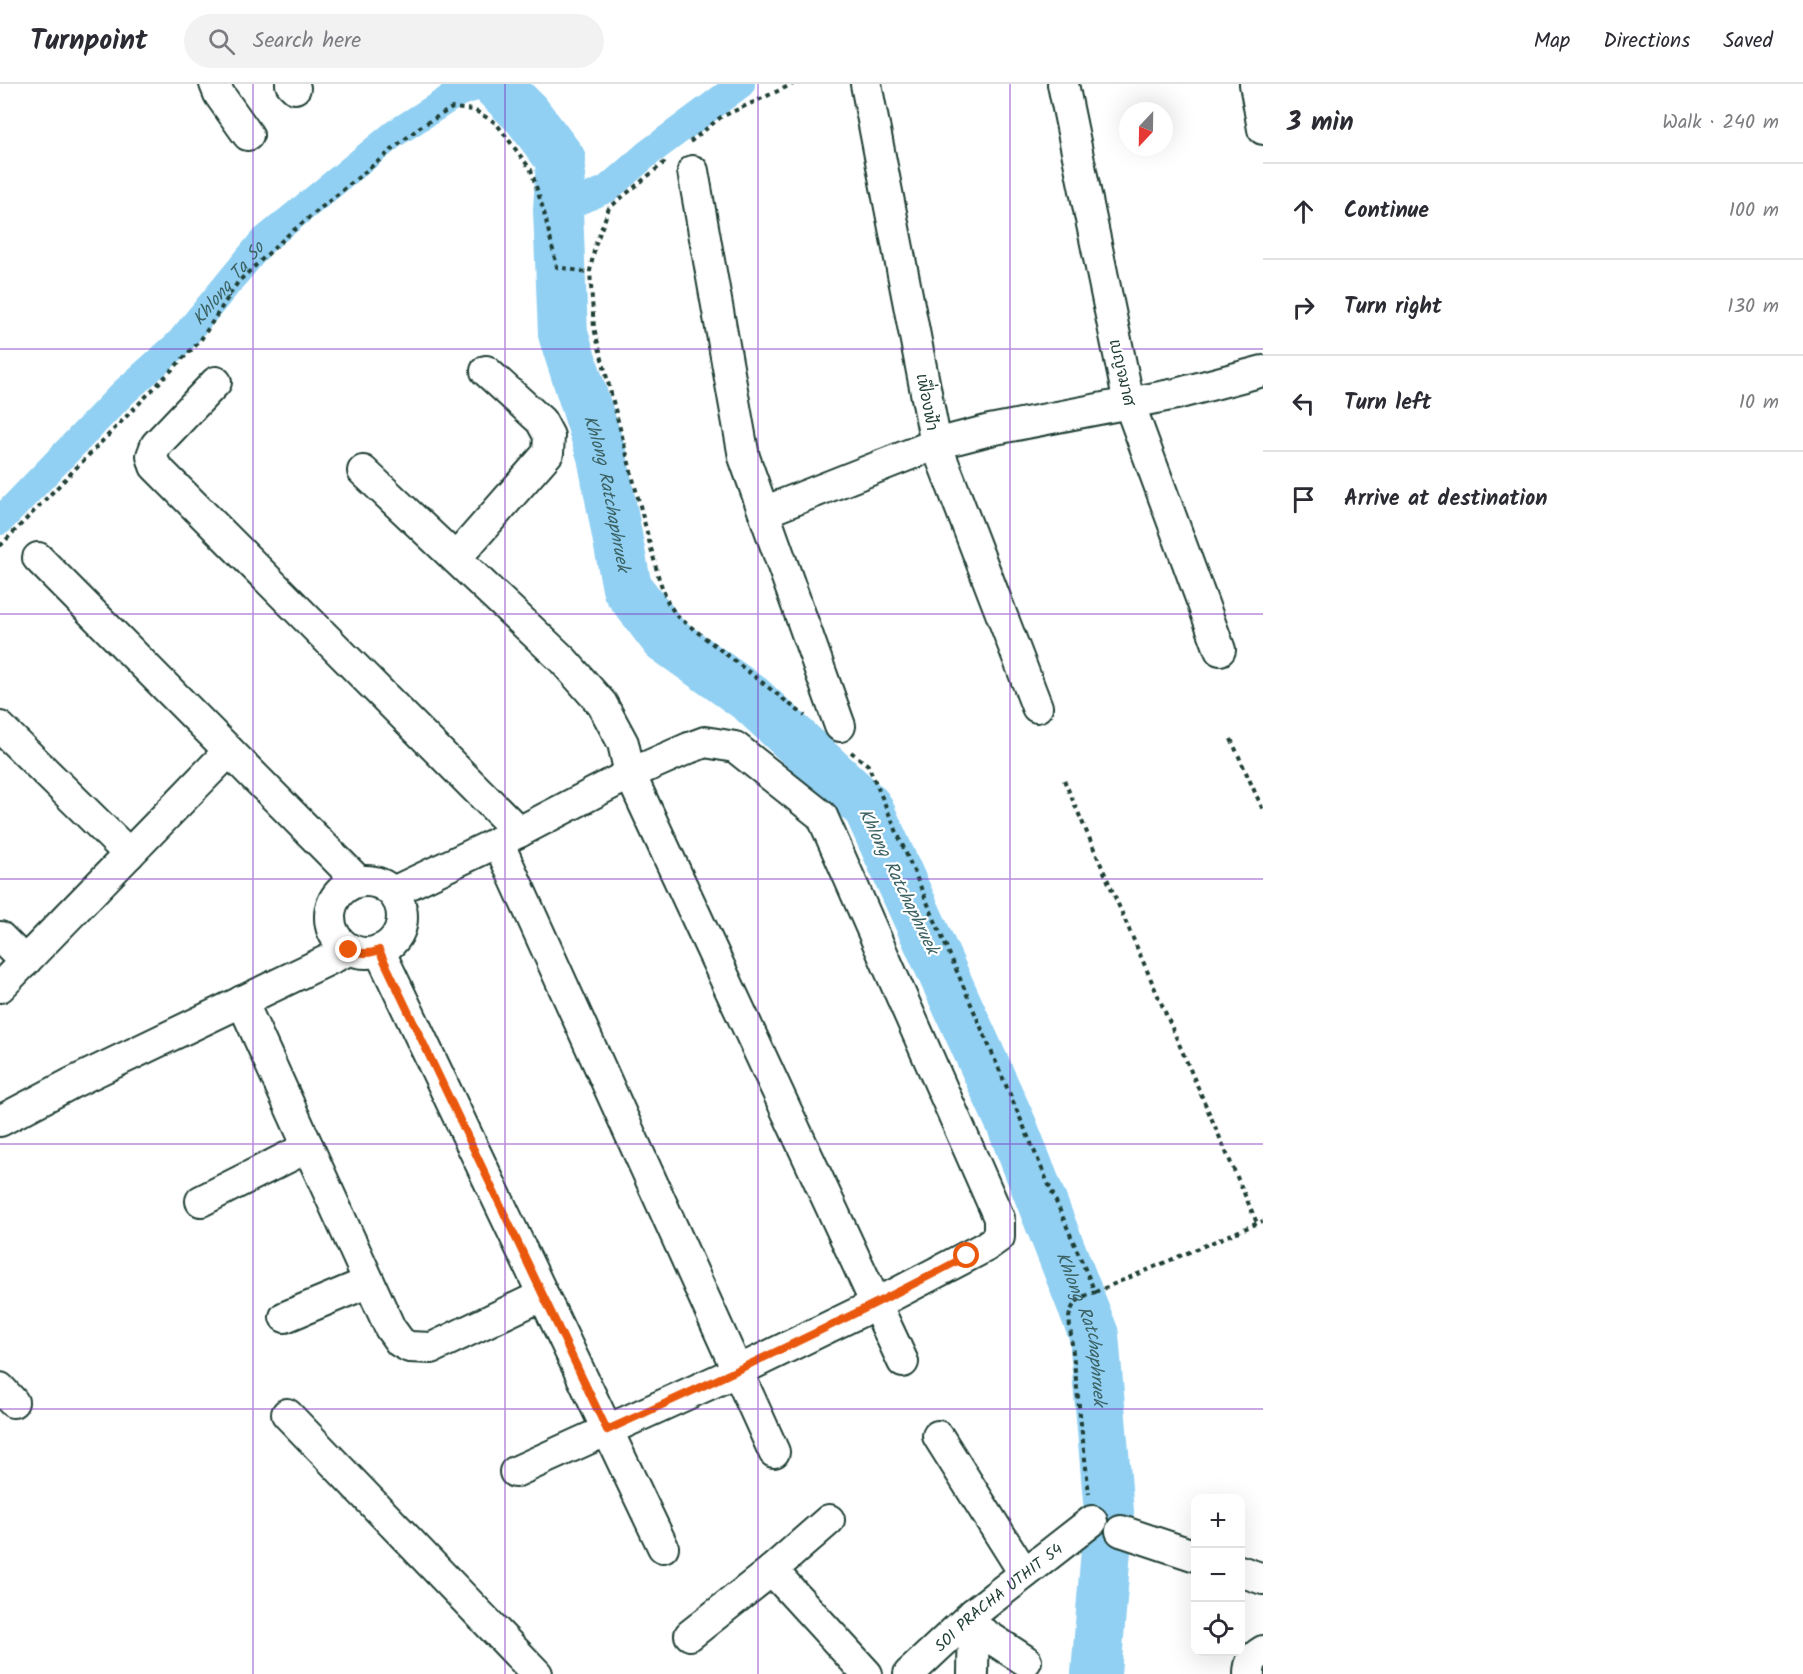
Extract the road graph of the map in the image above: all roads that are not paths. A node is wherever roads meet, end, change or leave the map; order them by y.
1 (215, 84) edge
2 (866, 84) edge
3 (1063, 84) edge
4 (1255, 84) edge
5 (1263, 129) edge
6 (248, 135) dead end
7 (683, 158) road end
8 (486, 371) dead end
9 (1263, 371) edge
10 (216, 382) dead end
11 (1129, 403) junction
12 (936, 444) junction
13 (363, 471) dead end
14 (764, 512) junction
15 (38, 558) dead end
16 (456, 558) junction
17 (1220, 650) dead end
18 (1037, 707) dead end
19 (0, 727) edge
20 (834, 733) road end
21 (229, 751) junction
22 (630, 774) junction
23 (509, 837) junction
24 (129, 854) junction
25 (358, 881) junction
26 (393, 892) junction
27 (0, 937) edge
28 (349, 950) junction
29 (379, 950) junction
30 (25, 962) junction
31 (0, 987) edge
32 (242, 1001) junction
33 (0, 1121) edge
34 (308, 1147) junction
35 (201, 1201) dead end
36 (369, 1282) junction
37 (543, 1294) junction
38 (876, 1304) junction
39 (285, 1317) dead end
40 (903, 1362) dead end
41 (738, 1371) junction
42 (287, 1414) dead end
43 (607, 1430) junction
44 (938, 1436) dead end
45 (774, 1452) dead end
46 (515, 1472) dead end
47 (829, 1520) dead end
48 (1092, 1521) road end
49 (1121, 1531) dead end
50 (663, 1546) dead end
51 (1191, 1554) edge
52 (772, 1570) junction
53 (1245, 1573) edge
54 (1024, 1574) junction
55 (1263, 1579) edge
56 (974, 1620) junction
57 (690, 1635) dead end
58 (1263, 1651) edge
59 (1026, 1661) dead end
60 (537, 1674) edge
61 (867, 1674) edge
62 (909, 1674) edge
63 (973, 1674) edge
64 (1249, 1674) edge

1 - 6 street
2 - 12 street, เฟื่องฟ้า
3 - 11 street, เบญจมาศ
4 - 5 street
7 - 14 street
8 - 16 street
9 - 11 street
10 - 23 street
11 - 12 street
11 - 17 street, เบญจมาศ
12 - 14 street
12 - 18 street, เฟื่องฟ้า
13 - 16 street
14 - 20 street
15 - 21 street
16 - 22 street
19 - 24 street
21 - 24 street
21 - 25 street
22 - 23 street
22 - 38 street
22 - 38 street
23 - 26 street
23 - 41 street
24 - 30 street
25 - 26 street
25 - 28 street
26 - 29 street
27 - 30 street
28 - 29 street
28 - 32 street
29 - 37 street
30 - 31 street
32 - 33 street
32 - 34 street
34 - 35 street
34 - 36 street
36 - 37 street
36 - 39 street
37 - 43 street
38 - 40 street
38 - 41 street
41 - 43 street
41 - 45 street
42 - 60 street
43 - 46 street
43 - 50 street
44 - 54 street
47 - 52 street
48 - 54 street, SOI PRACHA UTHIT 54
49 - 51 street
52 - 57 street
52 - 61 street
53 - 55 street
54 - 56 street, SOI PRACHA UTHIT 54
56 - 59 street
56 - 62 street, SOI PRACHA UTHIT 54
56 - 63 street
58 - 64 street

